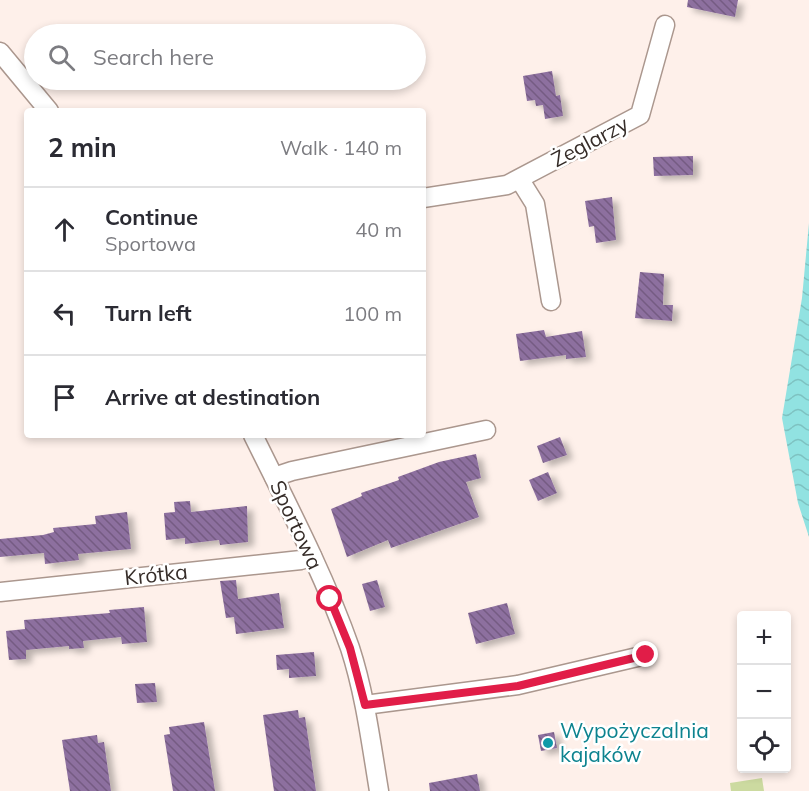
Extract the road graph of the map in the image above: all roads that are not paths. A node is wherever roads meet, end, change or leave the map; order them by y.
1 (665, 25) dead end
2 (0, 52) edge
3 (24, 81) edge
4 (32, 90) edge
5 (47, 108) edge
6 (520, 180) junction
7 (426, 198) edge
8 (551, 301) dead end
9 (486, 430) dead end
10 (254, 438) edge
11 (274, 477) junction
12 (312, 556) junction
13 (0, 592) edge
14 (646, 655) dead end
15 (365, 705) junction
16 (379, 791) edge

1 - 6 street, Żeglarzy
2 - 3 street
4 - 5 street
6 - 7 street, Żeglarzy
6 - 8 street
9 - 11 street
10 - 11 street, Sportowa
11 - 12 street, Sportowa
12 - 13 street, Krótka
12 - 15 street, Sportowa
14 - 15 street
15 - 16 street, Sportowa

